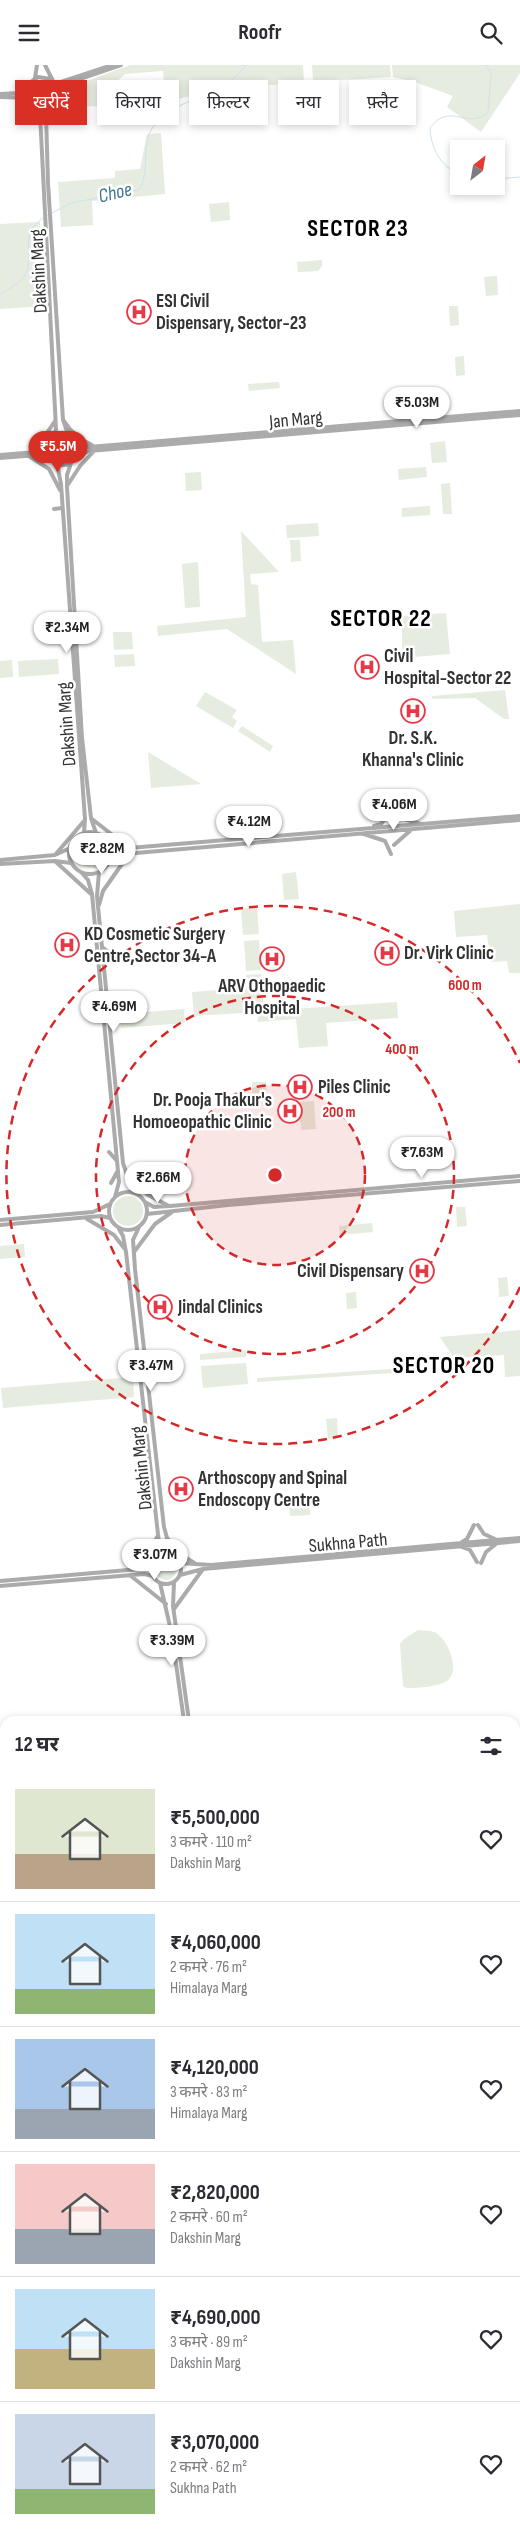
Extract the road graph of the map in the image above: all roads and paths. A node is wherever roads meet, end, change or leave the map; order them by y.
1 (37, 65) edge
2 (45, 65) edge
3 (112, 65) edge
4 (121, 65) edge
5 (35, 78) joint
6 (51, 79) joint
7 (67, 80) edge
8 (79, 80) edge
9 (15, 94) edge
10 (0, 96) edge
11 (15, 97) edge
12 (40, 125) edge
13 (46, 125) edge
14 (520, 411) edge
15 (520, 415) edge
16 (63, 418) junction
17 (56, 419) junction
18 (69, 437) junction
19 (54, 439) junction
20 (76, 444) junction
21 (48, 447) junction
22 (95, 448) junction
23 (29, 454) junction
24 (0, 457) edge
25 (50, 457) junction
26 (76, 457) junction
27 (71, 463) junction
28 (57, 464) junction
29 (67, 487) junction
30 (61, 492) junction
31 (62, 508) junction
32 (54, 509) dead end
33 (389, 807) dead end
34 (387, 816) dead end
35 (520, 816) edge
36 (91, 818) junction
37 (85, 819) junction
38 (520, 821) edge
39 (423, 824) junction
40 (367, 829) junction
41 (411, 830) junction
42 (84, 833) junction
43 (96, 833) junction
44 (364, 834) junction
45 (109, 843) junction
46 (394, 845) dead end
47 (70, 847) junction
48 (129, 848) junction
49 (129, 854) junction
50 (55, 855) junction
51 (391, 855) dead end
52 (110, 859) junction
53 (55, 861) junction
54 (0, 862) edge
55 (71, 863) junction
56 (99, 872) junction
57 (82, 873) junction
58 (92, 896) junction
59 (98, 908) junction
60 (102, 947) junction
61 (112, 955) dead end
62 (109, 1152) dead end
63 (116, 1161) junction
64 (125, 1170) junction
65 (117, 1171) junction
66 (520, 1176) edge
67 (520, 1181) edge
68 (111, 1183) dead end
69 (133, 1193) junction
70 (115, 1197) junction
71 (110, 1203) junction
72 (145, 1203) junction
73 (170, 1206) junction
74 (172, 1212) junction
75 (147, 1214) junction
76 (85, 1218) junction
77 (110, 1218) junction
78 (0, 1220) edge
79 (0, 1225) edge
80 (139, 1227) junction
81 (119, 1229) junction
82 (126, 1252) junction
83 (134, 1254) junction
84 (158, 1534) junction
85 (165, 1536) junction
86 (520, 1540) edge
87 (498, 1542) junction
88 (460, 1545) junction
89 (172, 1556) junction
90 (156, 1558) junction
91 (179, 1563) junction
92 (152, 1565) junction
93 (200, 1565) junction
94 (203, 1569) junction
95 (131, 1570) junction
96 (131, 1575) junction
97 (180, 1575) junction
98 (152, 1576) junction
99 (0, 1581) edge
100 (174, 1582) junction
101 (160, 1583) junction
102 (0, 1586) edge
103 (166, 1604) junction
104 (174, 1609) junction
105 (183, 1716) edge
106 (188, 1716) edge

1 - 5 main road
2 - 6 main road
3 - 7 main road
4 - 8 main road
5 - 6 main road
9 - 10 main road
10 - 11 main road
12 - 17 main road, Dakshin Marg
13 - 16 main road, Dakshin Marg
14 - 22 main road, Jan Marg
15 - 22 main road, Jan Marg
16 - 18 main road, Dakshin Marg
16 - 22 main road
17 - 19 main road, Dakshin Marg
17 - 23 main road
18 - 19 main road
18 - 20 main road
19 - 21 main road
20 - 22 main road, Jan Marg
20 - 26 main road
21 - 23 main road
21 - 25 main road
22 - 26 main road, Jan Marg
22 - 29 main road
23 - 24 main road
23 - 25 main road
23 - 30 main road
25 - 28 main road
26 - 27 main road
27 - 28 main road
27 - 29 main road, Dakshin Marg
28 - 30 main road, Dakshin Marg
29 - 36 main road, Dakshin Marg
30 - 31 main road, Dakshin Marg
31 - 32 main road
31 - 37 main road, Dakshin Marg
33 - 39 main road
34 - 40 main road
35 - 39 main road
36 - 43 main road, Dakshin Marg
36 - 48 main road
37 - 42 main road, Dakshin Marg
37 - 50 main road
38 - 41 main road
39 - 40 main road
40 - 48 main road
41 - 44 main road
41 - 46 main road
42 - 43 main road
42 - 47 main road
43 - 45 main road
44 - 49 main road
44 - 51 main road
45 - 48 main road
45 - 52 main road
47 - 50 main road
47 - 55 main road
49 - 52 main road
49 - 59 main road
50 - 54 main road
52 - 56 main road
53 - 54 main road
53 - 55 main road
53 - 58 main road
55 - 57 main road
56 - 57 main road
56 - 59 main road
57 - 58 main road
58 - 63 main road
59 - 60 main road
60 - 61 main road
60 - 64 main road
62 - 63 main road
63 - 65 main road
64 - 69 main road
64 - 73 main road
65 - 68 main road
65 - 70 main road
66 - 73 main road
67 - 74 main road
69 - 70 main road
69 - 72 main road
70 - 71 main road
71 - 77 main road
71 - 78 main road
72 - 73 main road
72 - 75 main road
74 - 75 main road
74 - 83 main road
75 - 80 main road
76 - 77 main road
76 - 79 main road
76 - 82 main road
77 - 81 main road
80 - 81 main road
80 - 83 main road, Dakshin Marg
81 - 82 main road, Dakshin Marg
82 - 84 main road, Dakshin Marg
83 - 85 main road, Dakshin Marg
84 - 90 main road, Dakshin Marg
84 - 95 main road
85 - 89 main road, Dakshin Marg
85 - 93 main road
86 - 87 main road, Sukhna Path
87 - 88 main road, Sukhna Path
87 - 88 main road
87 - 88 main road
88 - 93 main road, Sukhna Path
88 - 94 main road, Sukhna Path
89 - 90 main road
89 - 91 main road
90 - 92 main road
91 - 93 main road, Sukhna Path
91 - 97 main road
92 - 95 main road
92 - 98 main road
94 - 97 main road, Sukhna Path
94 - 104 main road
95 - 99 main road
96 - 98 main road
96 - 102 main road
96 - 103 main road
97 - 100 main road
98 - 101 main road
100 - 101 main road
100 - 104 main road
101 - 103 main road
103 - 105 main road
104 - 106 main road

